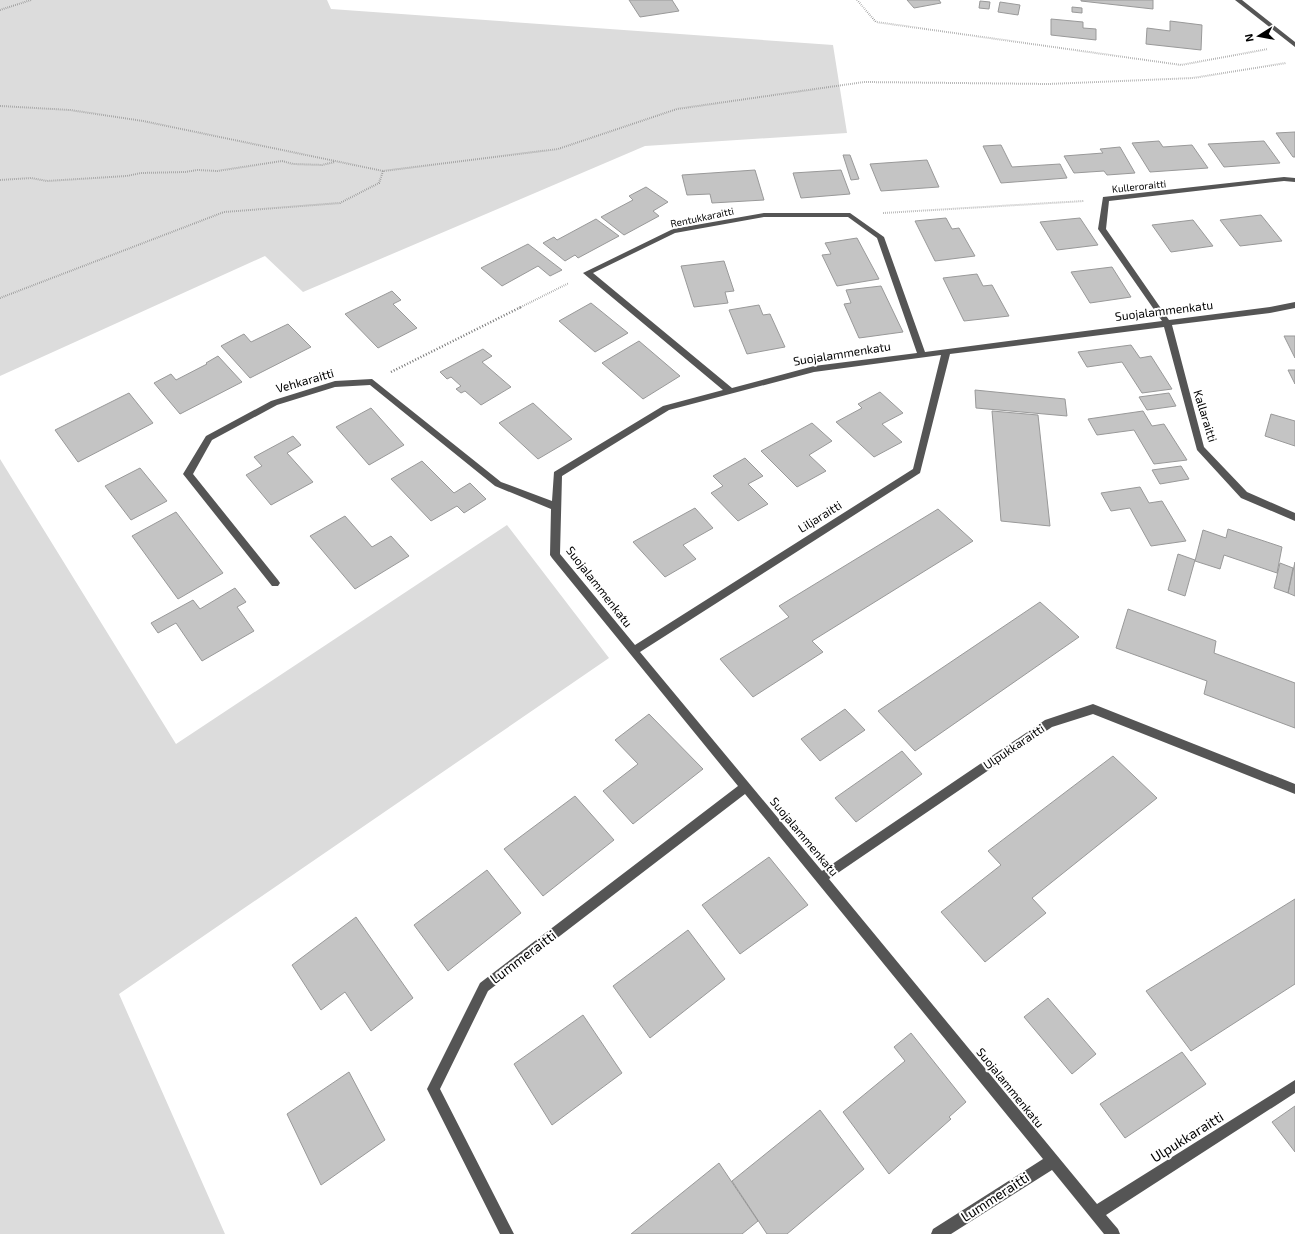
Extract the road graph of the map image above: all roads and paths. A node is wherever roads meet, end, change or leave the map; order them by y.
1 (31, 0) edge
2 (857, 0) edge
3 (1238, 0) edge
4 (0, 10) edge
5 (1295, 44) edge
6 (1287, 63) dead end
7 (0, 106) edge
8 (337, 161) junction
9 (383, 170) junction
10 (0, 180) edge
11 (1295, 180) edge
12 (1106, 199) junction
13 (850, 214) junction
14 (587, 273) junction
15 (0, 298) edge
16 (1295, 305) edge
17 (1167, 323) junction
18 (946, 352) junction
19 (922, 355) junction
20 (372, 382) junction
21 (730, 391) junction
22 (556, 507) junction
23 (1295, 517) edge
24 (275, 583) dead end
25 (633, 651) junction
26 (745, 788) junction
27 (1295, 789) edge
28 (821, 878) junction
29 (1295, 1086) edge
30 (1053, 1161) junction
31 (1096, 1213) junction
32 (507, 1234) edge
33 (938, 1234) edge
34 (1114, 1234) edge

1 - 4 path
2 - 5 path
3 - 5 street
6 - 9 path
7 - 8 path
8 - 9 path
8 - 10 path
9 - 15 path
11 - 12 street, Kulleroraitti
12 - 13 path
12 - 17 street, Kulleroraitti
13 - 14 street, Rentukkaraitti
13 - 19 street
14 - 20 path
14 - 21 street
16 - 17 street, Suojalammenkatu
17 - 18 street, Suojalammenkatu
17 - 23 street, Kallaraitti
18 - 19 street, Suojalammenkatu
18 - 25 street, Liljaraitti
19 - 21 street, Suojalammenkatu
20 - 22 street
20 - 24 street, Vehkaraitti
21 - 22 street, Suojalammenkatu
22 - 25 street, Suojalammenkatu
25 - 26 street, Suojalammenkatu
26 - 28 street, Suojalammenkatu
26 - 32 street, Lummeraitti
27 - 28 street, Ulpukkaraitti
28 - 30 street, Suojalammenkatu
29 - 31 street, Ulpukkaraitti
30 - 31 street, Suojalammenkatu
30 - 33 street, Lummeraitti
31 - 34 street, Suojalammenkatu

